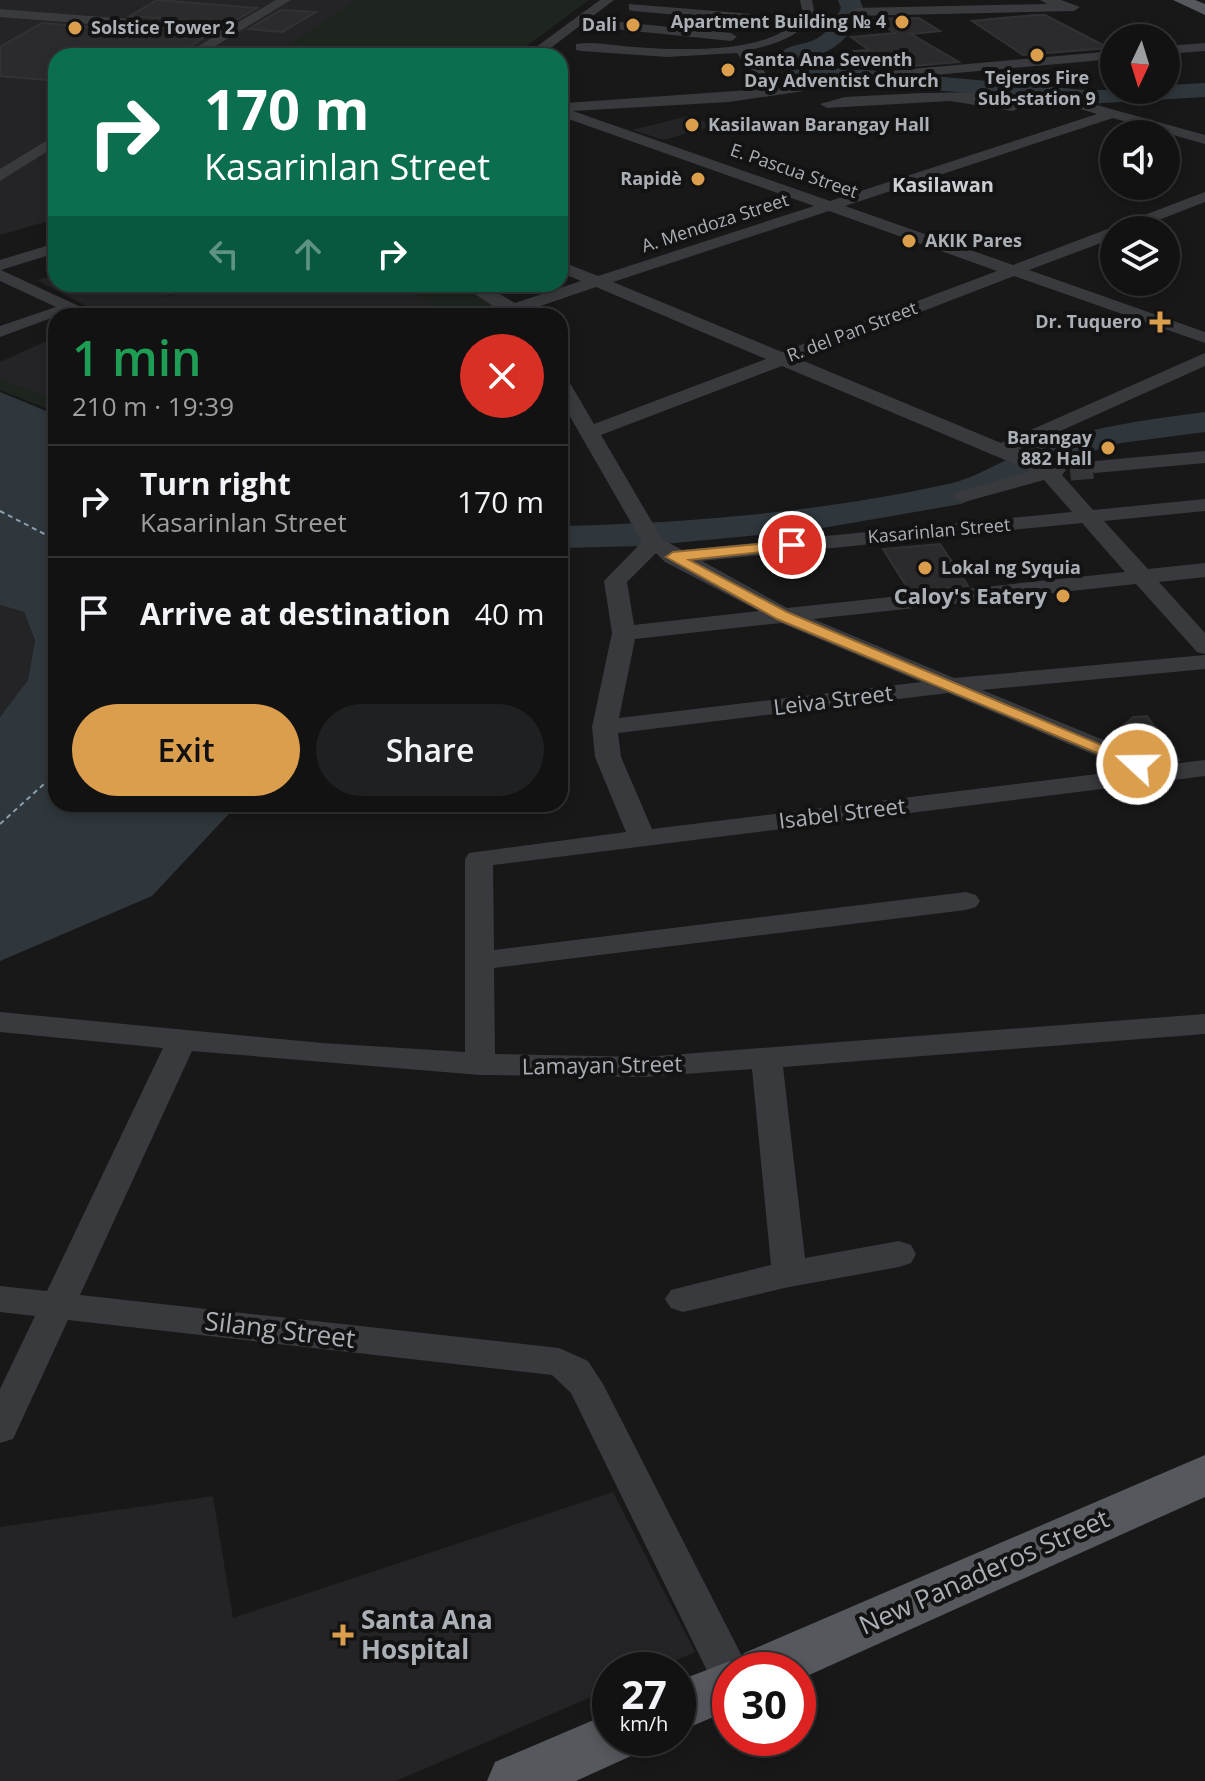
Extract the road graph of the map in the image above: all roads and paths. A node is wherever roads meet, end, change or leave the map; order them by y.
1 (285, 0) edge
2 (608, 0) edge
3 (790, 0) edge
4 (807, 0) edge
5 (950, 0) edge
6 (1000, 0) edge
7 (1046, 0) edge
8 (1181, 0) edge
9 (636, 3) edge
10 (891, 6) edge
11 (977, 8) junction
12 (1204, 9) edge
13 (855, 12) dead end
14 (0, 13) edge
15 (805, 22) junction
16 (609, 25) junction
17 (572, 27) junction
18 (587, 29) dead end
19 (230, 31) junction
20 (768, 41) junction
21 (739, 47) junction
22 (1205, 47) edge
23 (203, 48) edge
24 (543, 48) edge
25 (1180, 49) edge
26 (674, 55) junction
27 (1100, 56) edge
28 (681, 69) dead end
29 (859, 79) junction
30 (688, 83) dead end
31 (773, 93) junction
32 (879, 96) junction
33 (696, 100) junction
34 (1075, 103) dead end
35 (827, 104) dead end
36 (1013, 107) dead end
37 (568, 108) edge
38 (568, 112) edge
39 (1111, 114) junction
40 (1205, 140) edge
41 (48, 144) edge
42 (0, 176) edge
43 (1205, 197) edge
44 (832, 205) junction
45 (1184, 205) junction
46 (1205, 212) edge
47 (1155, 216) edge
48 (1100, 237) edge
49 (48, 250) edge
50 (0, 265) edge
51 (568, 269) edge
52 (1015, 270) junction
53 (0, 275) edge
54 (599, 282) junction
55 (482, 292) edge
56 (69, 308) edge
57 (508, 308) edge
58 (526, 308) edge
59 (48, 315) edge
60 (0, 332) edge
61 (1205, 338) edge
62 (784, 358) junction
63 (1205, 359) edge
64 (568, 395) edge
65 (591, 432) junction
66 (1000, 451) junction
67 (1205, 457) edge
68 (1040, 467) junction
69 (1095, 467) tunnel mouth
70 (1070, 469) tunnel mouth
71 (964, 496) dead end
72 (1205, 505) edge
73 (1089, 517) junction
74 (651, 538) junction
75 (673, 557) junction
76 (1205, 570) edge
77 (1143, 576) junction
78 (782, 615) junction
79 (624, 633) junction
80 (1205, 647) edge
81 (1205, 662) edge
82 (947, 686) junction
83 (605, 727) junction
84 (1205, 768) edge
85 (1159, 772) junction
86 (642, 838) junction
87 (966, 901) dead end
88 (477, 961) junction
89 (0, 1022) edge
90 (1205, 1024) edge
91 (182, 1040) junction
92 (766, 1057) junction
93 (480, 1065) junction
94 (899, 1254) dead end
95 (789, 1274) junction
96 (0, 1299) edge
97 (683, 1299) dead end
98 (59, 1305) junction
99 (0, 1428) edge
100 (1205, 1475) edge
101 (719, 1652) edge
102 (804, 1652) edge
103 (592, 1747) edge
104 (515, 1781) edge

1 - 19 street
2 - 17 street
3 - 4 street
4 - 15 street
5 - 11 street
6 - 11 street
7 - 11 street
8 - 12 main road
9 - 15 street
9 - 16 street
10 - 11 street
10 - 13 street
14 - 19 street
15 - 20 street
16 - 20 street
16 - 26 street
17 - 18 street
17 - 24 street
19 - 23 street
20 - 21 street
21 - 26 street
21 - 31 street
22 - 25 street
26 - 28 street
27 - 29 street
29 - 31 street
29 - 32 street
30 - 33 street
31 - 33 street
32 - 35 street
32 - 36 street
33 - 37 street
34 - 39 street
38 - 44 street, E. Pascua Street
39 - 40 street
39 - 44 street, A. Mendoza Street
41 - 42 street
43 - 45 street, R. del Pan Street
44 - 52 street, E. Pascua Street
44 - 54 street, A. Mendoza Street
45 - 46 street
45 - 47 street, R. del Pan Street
48 - 52 street, R. del Pan Street
49 - 50 street
51 - 54 street
52 - 61 street, E. Pascua Street
52 - 62 street, R. del Pan Street
53 - 56 street
54 - 58 street, A. Mendoza Street
54 - 62 street
55 - 57 street
59 - 60 street
62 - 65 street, R. del Pan Street
62 - 66 street
63 - 66 street
64 - 65 street
65 - 74 street
66 - 68 street
67 - 69 street
68 - 70 street
68 - 71 street
68 - 73 street
72 - 73 street, Kasarinlan Street
73 - 75 street, Kasarinlan Street
73 - 77 street
74 - 75 street
74 - 79 street
75 - 78 street
76 - 77 street
77 - 78 street
77 - 80 street
78 - 79 street
78 - 82 street
79 - 83 street
81 - 82 street, Leiva Street
82 - 83 street, Leiva Street
82 - 85 street
83 - 86 street
84 - 85 street, Isabel Street
85 - 86 street, Isabel Street
86 - 88 street, Isabel Street
87 - 88 street
88 - 93 street
89 - 91 street, Lamayan Street
90 - 92 street, Lamayan Street
91 - 93 street, Lamayan Street
91 - 98 street
92 - 93 street, Lamayan Street
92 - 95 street
94 - 95 street
95 - 97 street
96 - 98 street, Silang Street
98 - 99 street
98 - 101 street, Silang Street
100 - 102 main road, New Panaderos Street
103 - 104 main road

